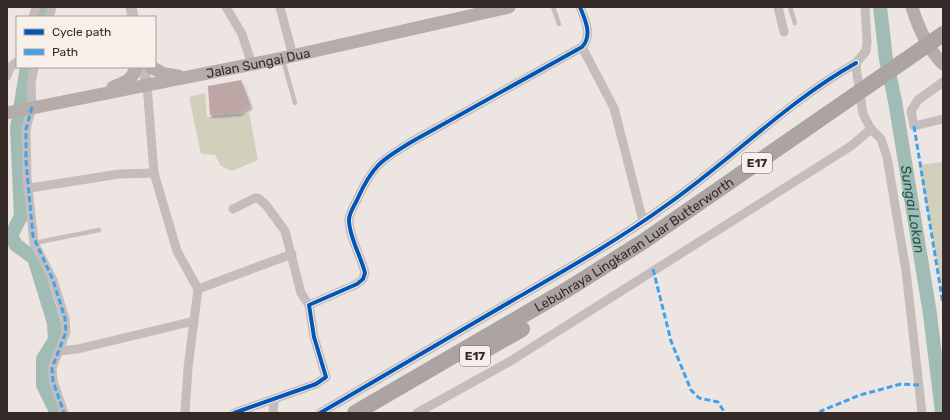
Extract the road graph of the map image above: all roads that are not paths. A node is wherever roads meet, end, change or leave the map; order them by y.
1 (226, 7) edge
2 (280, 7) edge
3 (509, 7) edge
4 (553, 7) edge
5 (580, 7) edge
6 (778, 7) edge
7 (790, 7) edge
8 (865, 7) edge
9 (912, 7) edge
10 (795, 23) dead end
11 (559, 24) dead end
12 (784, 32) dead end
13 (943, 34) edge
14 (582, 47) junction
15 (943, 47) edge
16 (288, 57) junction
17 (16, 63) edge
18 (856, 63) junction
19 (943, 64) edge
20 (252, 65) junction
21 (34, 68) edge
22 (136, 68) edge
23 (143, 68) edge
24 (152, 68) edge
25 (7, 76) edge
26 (188, 77) junction
27 (943, 82) edge
28 (147, 85) junction
29 (97, 95) junction
30 (295, 103) dead end
31 (30, 108) junction
32 (7, 113) edge
33 (943, 119) edge
34 (871, 129) junction
35 (154, 173) junction
36 (30, 188) junction
37 (233, 209) dead end
38 (643, 221) junction
39 (99, 230) dead end
40 (34, 243) junction
41 (292, 254) junction
42 (198, 289) junction
43 (571, 294) junction
44 (309, 305) junction
45 (194, 321) junction
46 (59, 351) junction
47 (274, 400) junction
48 (64, 413) edge
49 (185, 413) edge
50 (234, 413) edge
51 (273, 413) edge
52 (320, 413) edge
53 (355, 413) edge
54 (376, 413) edge
55 (417, 413) edge
56 (922, 413) edge

1 - 20 street
2 - 16 street
3 - 16 main road, Jalan Sungai Dua
4 - 11 lane
5 - 14 street
6 - 12 street
7 - 10 lane
8 - 18 street
9 - 19 main road
13 - 43 highway, Lebuhraya Lingkaran Luar Butterworth / E17
14 - 38 street
14 - 44 street
15 - 43 highway, Lebuhraya Lingkaran Luar Butterworth / E17
16 - 20 main road, Jalan Sungai Dua
16 - 30 lane
17 - 25 street
18 - 34 street
18 - 38 street
20 - 26 main road, Jalan Sungai Dua
21 - 31 street
22 - 29 main road
23 - 28 street
24 - 26 main road
26 - 28 main road, Jalan Sungai Dua
27 - 33 street
28 - 29 main road, Jalan Sungai Dua
28 - 35 street
29 - 31 main road, Jalan Sungai Dua
31 - 32 main road, Jalan Sungai Dua
31 - 36 street
34 - 55 street
34 - 56 street
35 - 36 street
35 - 42 street
36 - 40 street
37 - 41 street
38 - 52 street
39 - 40 lane
40 - 46 street
41 - 42 street
41 - 44 street
42 - 45 street
43 - 53 highway, Lebuhraya Lingkaran Luar Butterworth / E17
43 - 54 highway, Lebuhraya Lingkaran Luar Butterworth / E17
44 - 47 street
45 - 46 street
45 - 49 street
46 - 48 street
47 - 50 street
47 - 51 street

